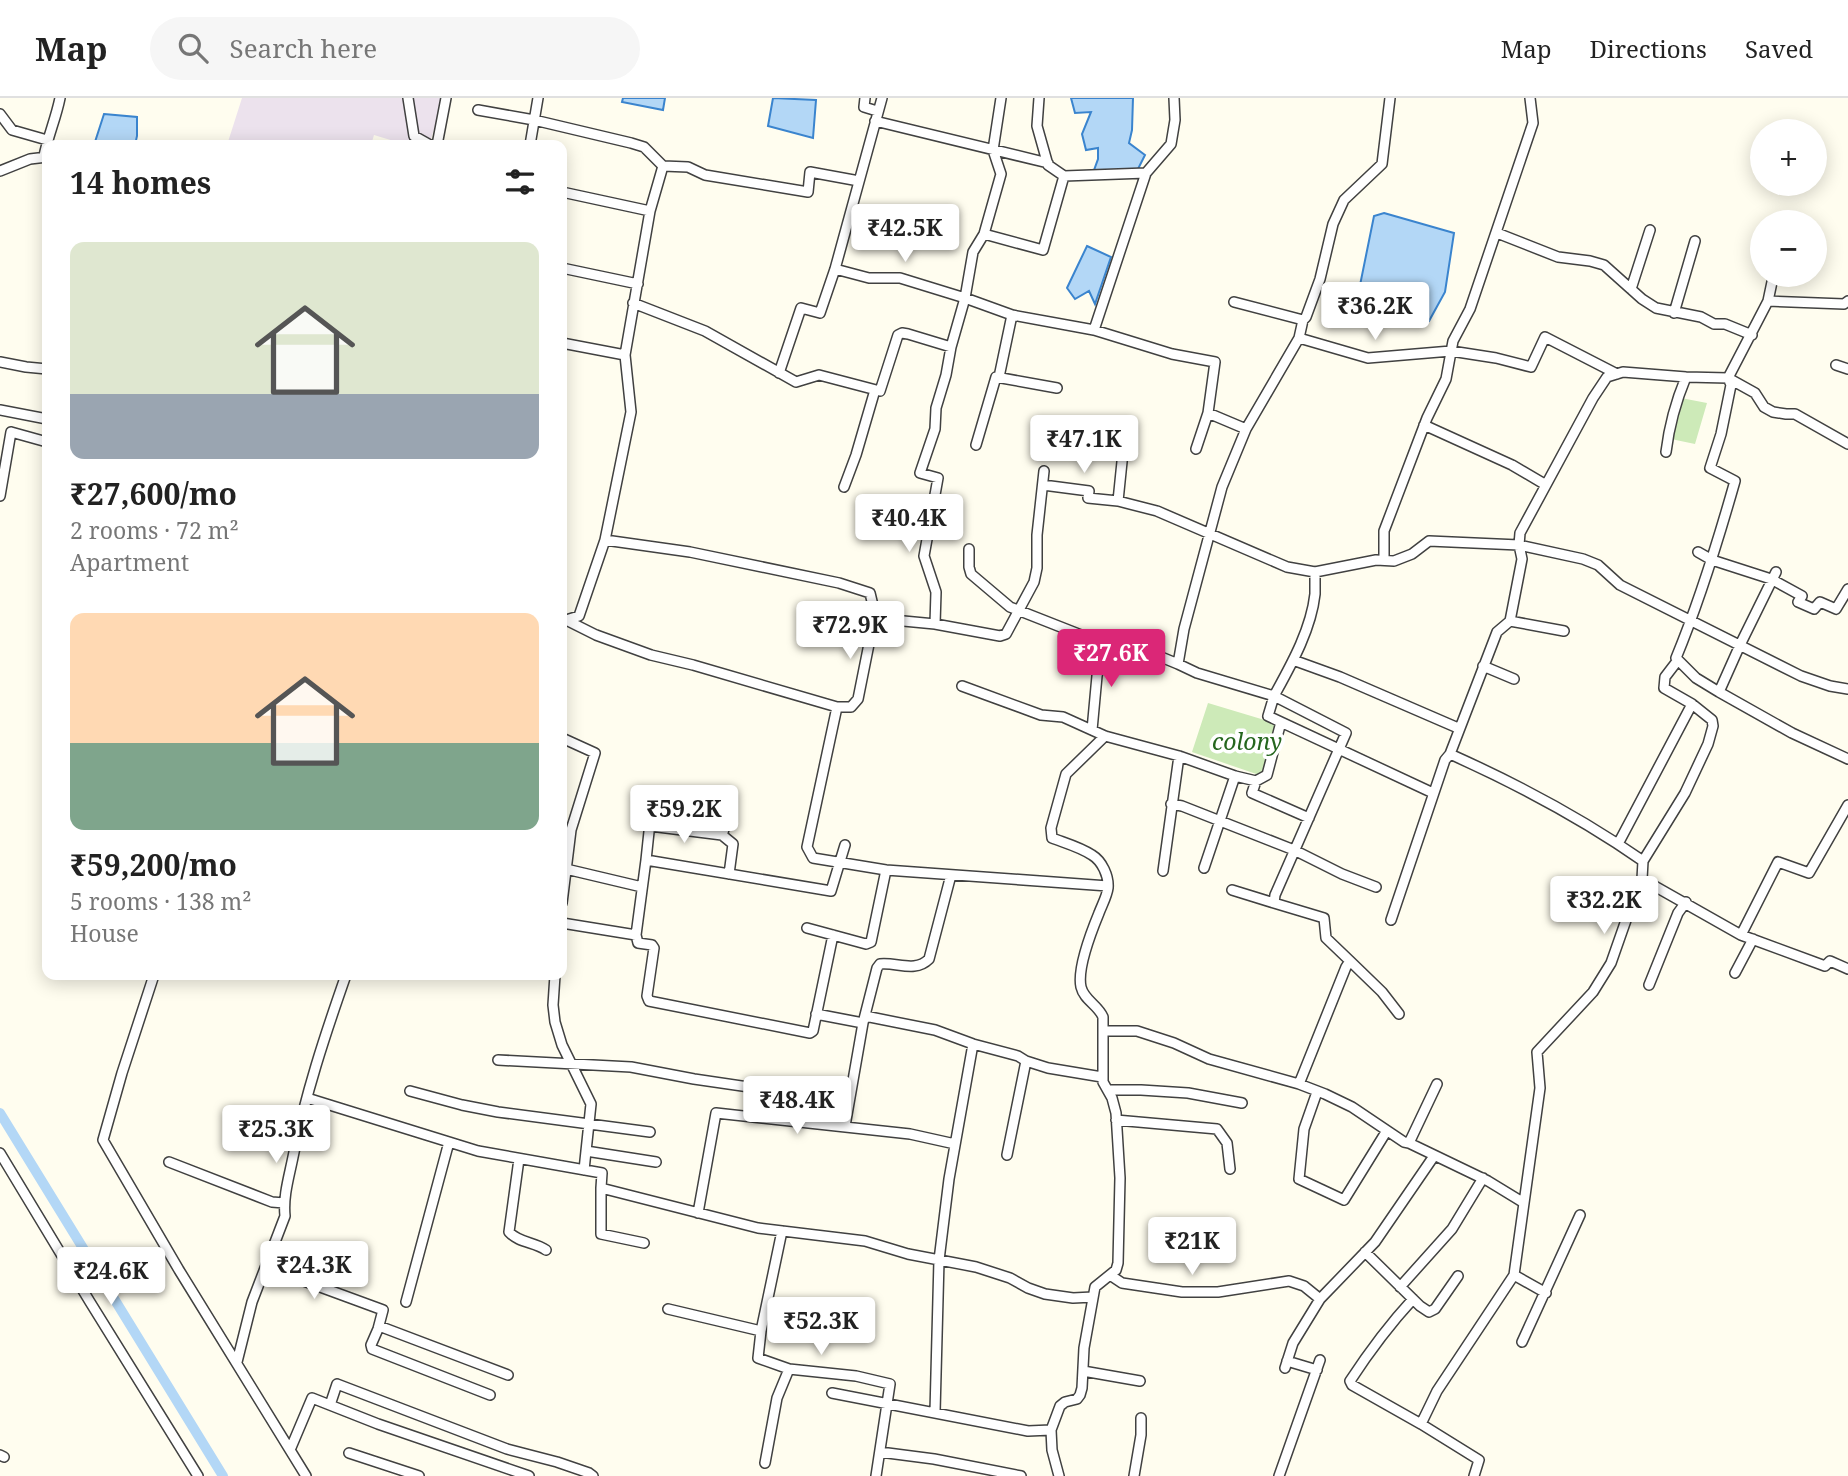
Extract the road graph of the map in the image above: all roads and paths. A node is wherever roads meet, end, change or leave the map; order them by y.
1 (60, 98) edge
2 (408, 98) edge
3 (446, 98) edge
4 (538, 98) edge
5 (865, 98) edge
6 (882, 98) edge
7 (1001, 98) edge
8 (1039, 98) edge
9 (1174, 98) edge
10 (1390, 98) edge
11 (1530, 98) edge
12 (478, 110) dead end
13 (0, 114) edge
14 (876, 116) junction
15 (534, 120) junction
16 (47, 140) joint
17 (421, 140) edge
18 (438, 140) edge
19 (531, 140) edge
20 (993, 150) junction
21 (42, 158) edge
22 (1048, 163) junction
23 (663, 166) junction
24 (0, 172) edge
25 (1146, 173) junction
26 (1064, 176) junction
27 (859, 181) junction
28 (567, 193) edge
29 (650, 211) junction
30 (1650, 230) dead end
31 (1497, 233) junction
32 (984, 234) junction
33 (1695, 242) dead end
34 (567, 269) edge
35 (835, 269) junction
36 (638, 284) junction
37 (1771, 287) edge
38 (1631, 289) junction
39 (965, 298) junction
40 (1768, 301) junction
41 (1848, 301) edge
42 (1234, 302) dead end
43 (634, 303) junction
44 (1674, 313) junction
45 (1012, 315) junction
46 (1303, 320) junction
47 (1094, 330) junction
48 (1752, 335) junction
49 (1299, 338) junction
50 (567, 344) edge
51 (951, 347) junction
52 (1451, 351) junction
53 (625, 355) junction
54 (0, 362) edge
55 (1836, 365) dead end
56 (42, 369) edge
57 (1848, 369) edge
58 (779, 373) junction
59 (1617, 374) junction
60 (999, 377) junction
61 (1686, 377) junction
62 (1728, 378) junction
63 (1057, 388) dead end
64 (874, 390) junction
65 (0, 410) edge
66 (1208, 414) junction
67 (42, 418) edge
68 (1424, 425) junction
69 (1246, 429) junction
70 (42, 441) edge
71 (1848, 444) edge
72 (976, 445) dead end
73 (1196, 450) dead end
74 (1122, 452) dead end
75 (1666, 452) dead end
76 (1044, 471) dead end
77 (1043, 485) junction
78 (1546, 485) junction
79 (844, 487) dead end
80 (0, 496) edge
81 (1118, 501) junction
82 (1210, 533) junction
83 (605, 540) junction
84 (1519, 545) junction
85 (969, 549) dead end
86 (1698, 552) dead end
87 (1384, 560) junction
88 (1712, 560) junction
89 (1315, 572) junction
90 (1774, 575) junction
91 (1848, 589) edge
92 (1018, 611) junction
93 (875, 614) junction
94 (567, 619) edge
95 (567, 621) edge
96 (1510, 621) junction
97 (1692, 621) junction
98 (935, 624) junction
99 (1564, 631) dead end
100 (1104, 644) junction
101 (1740, 645) junction
102 (1293, 660) junction
103 (1678, 660) junction
104 (1178, 664) junction
105 (1483, 666) junction
106 (1514, 679) dead end
107 (962, 686) dead end
108 (1848, 689) edge
109 (1719, 692) junction
110 (1274, 696) junction
111 (1692, 704) junction
112 (837, 707) junction
113 (1281, 722) junction
114 (1458, 728) junction
115 (1092, 730) junction
116 (1105, 736) junction
117 (567, 740) edge
118 (1339, 750) junction
119 (1450, 754) junction
120 (1179, 756) junction
121 (1848, 759) edge
122 (1235, 776) junction
123 (1256, 781) junction
124 (1433, 793) junction
125 (1171, 804) junction
126 (1848, 805) edge
127 (1309, 818) junction
128 (1221, 821) junction
129 (650, 826) junction
130 (722, 835) junction
131 (1618, 844) junction
132 (845, 845) dead end
133 (1294, 850) junction
134 (646, 860) junction
135 (567, 861) edge
136 (1643, 861) junction
137 (839, 862) junction
138 (1204, 868) dead end
139 (567, 869) edge
140 (886, 870) junction
141 (1163, 871) dead end
142 (729, 874) junction
143 (951, 874) junction
144 (1642, 879) junction
145 (1108, 886) junction
146 (642, 887) junction
147 (1376, 887) dead end
148 (1232, 890) dead end
149 (1686, 902) junction
150 (1274, 903) junction
151 (1391, 920) dead end
152 (567, 924) edge
153 (807, 928) dead end
154 (834, 935) junction
155 (1741, 935) junction
156 (636, 936) junction
157 (1753, 939) junction
158 (1350, 961) junction
159 (1846, 965) edge
160 (1735, 972) dead end
161 (152, 980) edge
162 (343, 980) edge
163 (555, 980) edge
164 (1648, 985) dead end
165 (816, 1014) junction
166 (1399, 1014) dead end
167 (864, 1019) junction
168 (1104, 1031) junction
169 (973, 1044) junction
170 (498, 1060) dead end
171 (1026, 1061) junction
172 (570, 1063) junction
173 (1102, 1077) junction
174 (1299, 1084) junction
175 (1437, 1084) dead end
176 (1108, 1090) junction
177 (410, 1091) dead end
178 (1317, 1092) junction
179 (797, 1094) dead end
180 (307, 1098) junction
181 (1242, 1103) dead end
182 (1116, 1120) junction
183 (589, 1125) junction
184 (845, 1126) junction
185 (650, 1132) dead end
186 (1387, 1132) junction
187 (449, 1142) junction
188 (955, 1143) junction
189 (1409, 1143) junction
190 (586, 1151) junction
191 (1007, 1155) dead end
192 (1434, 1156) junction
193 (519, 1159) junction
194 (1, 1160) edge
195 (169, 1162) dead end
196 (656, 1162) dead end
197 (1230, 1169) dead end
198 (584, 1170) junction
199 (1483, 1178) junction
200 (600, 1188) junction
201 (284, 1203) junction
202 (1524, 1203) junction
203 (698, 1213) junction
204 (1580, 1215) dead end
205 (782, 1231) junction
206 (644, 1243) dead end
207 (546, 1250) dead end
208 (1365, 1252) junction
209 (939, 1260) junction
210 (266, 1267) junction
211 (1110, 1275) junction
212 (1514, 1275) junction
213 (1458, 1276) dead end
214 (1400, 1287) junction
215 (1546, 1293) junction
216 (1093, 1297) junction
217 (1320, 1299) junction
218 (1413, 1299) junction
219 (406, 1301) dead end
220 (667, 1309) dead end
221 (379, 1326) junction
222 (761, 1331) junction
223 (1522, 1342) dead end
224 (237, 1362) junction
225 (789, 1369) junction
226 (1083, 1371) junction
227 (508, 1375) dead end
228 (1140, 1381) dead end
229 (832, 1393) dead end
230 (490, 1395) dead end
231 (887, 1403) junction
232 (330, 1405) junction
233 (935, 1412) junction
234 (1141, 1418) dead end
235 (1421, 1424) junction
236 (1051, 1430) junction
237 (290, 1450) junction
238 (349, 1452) dead end
239 (880, 1452) junction
240 (765, 1463) dead end
241 (497, 1471) edge
242 (589, 1475) edge
243 (198, 1476) edge
244 (306, 1476) edge
245 (419, 1476) edge
246 (529, 1476) edge
247 (876, 1476) edge
248 (1021, 1476) edge
249 (1059, 1476) edge
250 (1134, 1476) edge
251 (1279, 1476) edge
252 (1474, 1476) edge

1 - 16 street
2 - 17 street
3 - 18 street
4 - 15 street
5 - 14 street
6 - 14 street
7 - 20 street
8 - 22 street
9 - 25 street
10 - 46 street
11 - 31 street
12 - 15 street
13 - 16 street
14 - 20 street
14 - 27 street
15 - 19 street
15 - 23 street
20 - 22 street
20 - 32 street
21 - 24 street
22 - 26 street
23 - 27 street
23 - 29 street
25 - 26 street
25 - 47 street
26 - 32 street
27 - 35 street
28 - 29 street
29 - 36 street
30 - 38 street
31 - 38 street
31 - 52 street
32 - 39 street
33 - 44 street
34 - 36 street
35 - 39 street
35 - 58 street
36 - 43 street
37 - 40 street
38 - 44 street
39 - 45 street
39 - 51 street
40 - 41 street
40 - 48 street
42 - 46 street
43 - 53 street
43 - 58 street
44 - 48 street
45 - 47 street
45 - 60 street
46 - 49 street
47 - 66 street
48 - 62 street
49 - 52 street
49 - 69 street
50 - 53 street
51 - 64 street
51 - 98 street
52 - 59 street
52 - 68 street
53 - 83 street
54 - 56 street
55 - 57 street
58 - 64 street
59 - 61 street
59 - 78 street
60 - 63 street
60 - 72 street
61 - 62 street
61 - 75 street
62 - 71 street
62 - 88 street
64 - 79 street
65 - 67 street
66 - 69 street
66 - 73 street
68 - 78 street
68 - 87 street
69 - 82 street
70 - 80 street
74 - 81 street
76 - 77 street
77 - 81 street
77 - 92 street
78 - 84 street
81 - 82 street
82 - 89 street
82 - 104 street
83 - 93 street
83 - 94 street
84 - 87 street
84 - 96 street
84 - 97 street
85 - 92 street
86 - 88 street
87 - 89 street
88 - 90 street
88 - 97 street
89 - 102 street
90 - 91 street
90 - 101 street
92 - 98 street
92 - 100 street
93 - 98 street
93 - 112 street
95 - 112 street
96 - 99 street
96 - 105 street
97 - 101 street
97 - 103 street
100 - 104 street
100 - 115 street
101 - 108 street
101 - 109 street
102 - 110 street
102 - 114 street
103 - 109 street
103 - 111 street
104 - 110 street
105 - 106 street
105 - 114 street
107 - 115 street
109 - 121 street
110 - 113 street
110 - 118 street
111 - 131 street
111 - 136 street
112 - 137 street
113 - 118 street
113 - 123 street
114 - 119 street
115 - 116 street
116 - 120 street
116 - 145 street
117 - 135 street
118 - 124 street
118 - 127 street
119 - 124 street
119 - 131 street
120 - 122 street
120 - 125 street
122 - 123 street
122 - 128 street
123 - 127 street
124 - 151 street
125 - 128 street
125 - 141 street
126 - 155 street
127 - 133 street
128 - 133 street
128 - 138 street
129 - 130 street
129 - 130 street
129 - 134 street
130 - 142 street
131 - 136 street
132 - 137 street
133 - 147 street
133 - 150 street
134 - 142 street
134 - 146 street
136 - 144 street
137 - 140 street
137 - 142 street
139 - 146 street
140 - 143 street
140 - 154 street
143 - 145 street
143 - 167 street
144 - 149 street
144 - 202 street
145 - 168 street
146 - 156 street
148 - 150 street
149 - 155 street
149 - 164 street
150 - 158 street
152 - 156 street
153 - 154 street
154 - 165 street
155 - 157 street
156 - 165 street
157 - 159 street
157 - 160 street
158 - 166 street
158 - 174 street
161 - 224 street
162 - 180 street
163 - 172 street
165 - 167 street
167 - 169 street
167 - 184 street
168 - 173 street
168 - 174 street
169 - 171 street
169 - 188 street
170 - 172 street
171 - 173 street
171 - 191 street
172 - 179 street
172 - 183 street
173 - 176 street
174 - 178 street
175 - 189 street
176 - 181 street
176 - 182 street
177 - 183 street
178 - 186 street
178 - 186 street
180 - 187 street
180 - 201 street
182 - 197 street
182 - 211 street
183 - 185 street
183 - 190 street
184 - 188 street
184 - 203 street
186 - 189 street
187 - 193 street
187 - 219 street
188 - 209 street
189 - 192 street
190 - 196 street
190 - 198 street
192 - 199 street
192 - 208 street
193 - 198 street
193 - 207 street
194 - 243 street
195 - 201 street
198 - 200 street
199 - 202 street
199 - 214 street
200 - 203 street
200 - 206 street
201 - 210 street
202 - 212 street
203 - 205 street
204 - 215 street
205 - 209 street
205 - 222 street
208 - 214 street
208 - 217 street
209 - 216 street
209 - 233 street
210 - 221 street
210 - 224 street
211 - 216 street
211 - 217 street
212 - 215 street
212 - 235 street
213 - 218 street
214 - 218 street
215 - 223 street
216 - 226 street
217 - 251 street
218 - 235 street
220 - 222 street
221 - 227 street
221 - 230 street
222 - 225 street
224 - 237 street
225 - 231 street
225 - 240 street
226 - 228 street
226 - 236 street
229 - 231 street
231 - 233 street
231 - 239 street
232 - 237 street
232 - 241 street
232 - 242 street
233 - 236 street
234 - 250 street
235 - 252 street
236 - 249 street
237 - 244 street
238 - 245 street
239 - 247 street
239 - 248 street
241 - 246 street

